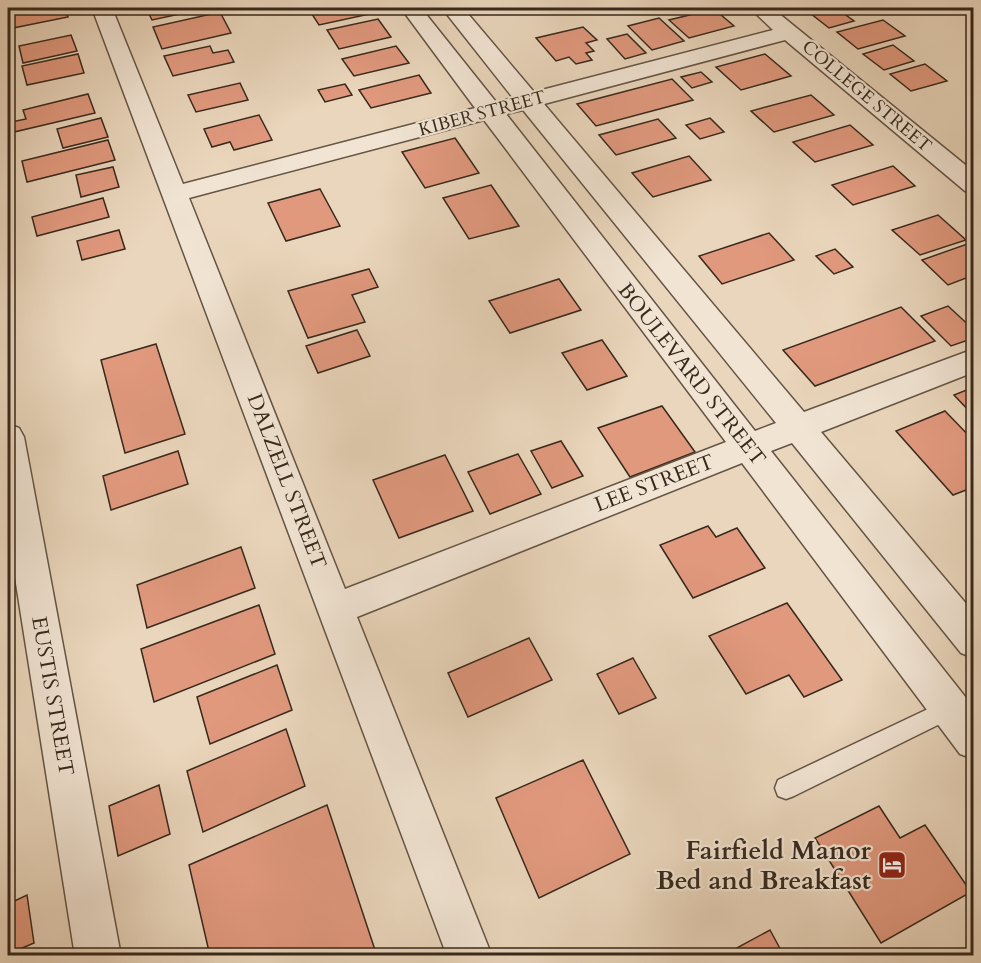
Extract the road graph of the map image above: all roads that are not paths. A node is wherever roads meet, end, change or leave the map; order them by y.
1 (102, 8) edge
2 (411, 8) edge
3 (452, 8) edge
4 (760, 8) edge
5 (790, 32) junction
6 (528, 100) junction
7 (490, 111) junction
8 (974, 185) edge
9 (175, 194) junction
10 (974, 360) edge
11 (798, 428) junction
12 (8, 437) edge
13 (748, 447) junction
14 (336, 609) junction
15 (974, 642) edge
16 (950, 709) junction
17 (974, 740) edge
18 (786, 788) dead end
19 (98, 956) edge
20 (470, 956) edge

1 - 9 street, DALZELL STREET
2 - 7 street, BOULEVARD STREET
3 - 6 street
4 - 5 street, COLLEGE STREET
5 - 6 street, KIBER STREET
5 - 8 street, COLLEGE STREET
6 - 7 street, KIBER STREET
6 - 11 street
7 - 9 street, KIBER STREET
7 - 13 street, BOULEVARD STREET
9 - 14 street, DALZELL STREET
10 - 11 street, LEE STREET
11 - 13 street, LEE STREET
11 - 15 street
12 - 19 street, EUSTIS STREET
13 - 14 street, LEE STREET
13 - 16 street, BOULEVARD STREET
14 - 20 street, DALZELL STREET
16 - 17 street, BOULEVARD STREET
16 - 18 lane

